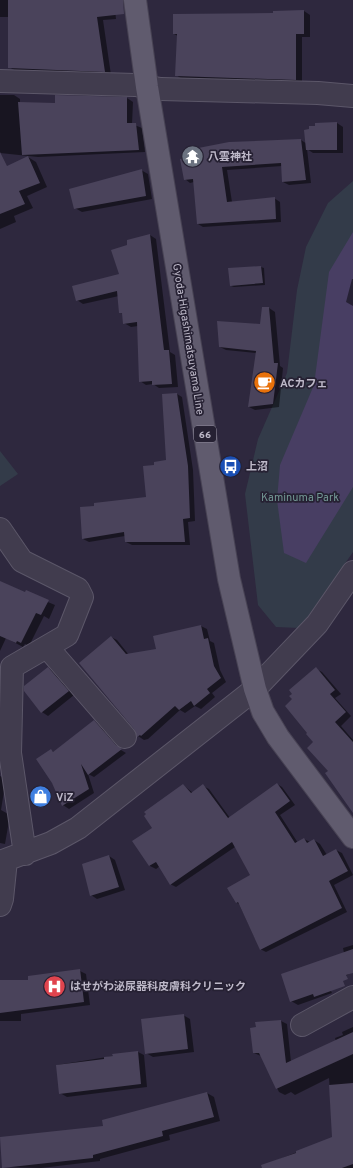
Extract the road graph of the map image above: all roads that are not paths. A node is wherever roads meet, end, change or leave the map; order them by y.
1 (135, 0) edge
2 (0, 81) edge
3 (147, 87) junction
4 (353, 96) edge
5 (2, 536) edge
6 (353, 572) edge
7 (47, 647) junction
8 (255, 689) junction
9 (125, 736) dead end
10 (5, 751) edge
11 (353, 837) edge
12 (10, 859) edge
13 (0, 905) edge
14 (353, 997) edge
15 (302, 1025) dead end

1 - 3 main road, Gyoda-Higashimatsuyama Line / 66
2 - 3 street
3 - 4 street
3 - 8 main road, Gyoda-Higashimatsuyama Line / 66
5 - 7 street
6 - 8 street
7 - 9 street
7 - 10 street
8 - 11 main road, Gyoda-Higashimatsuyama Line / 66
8 - 12 street
10 - 12 street
12 - 13 street
14 - 15 street

